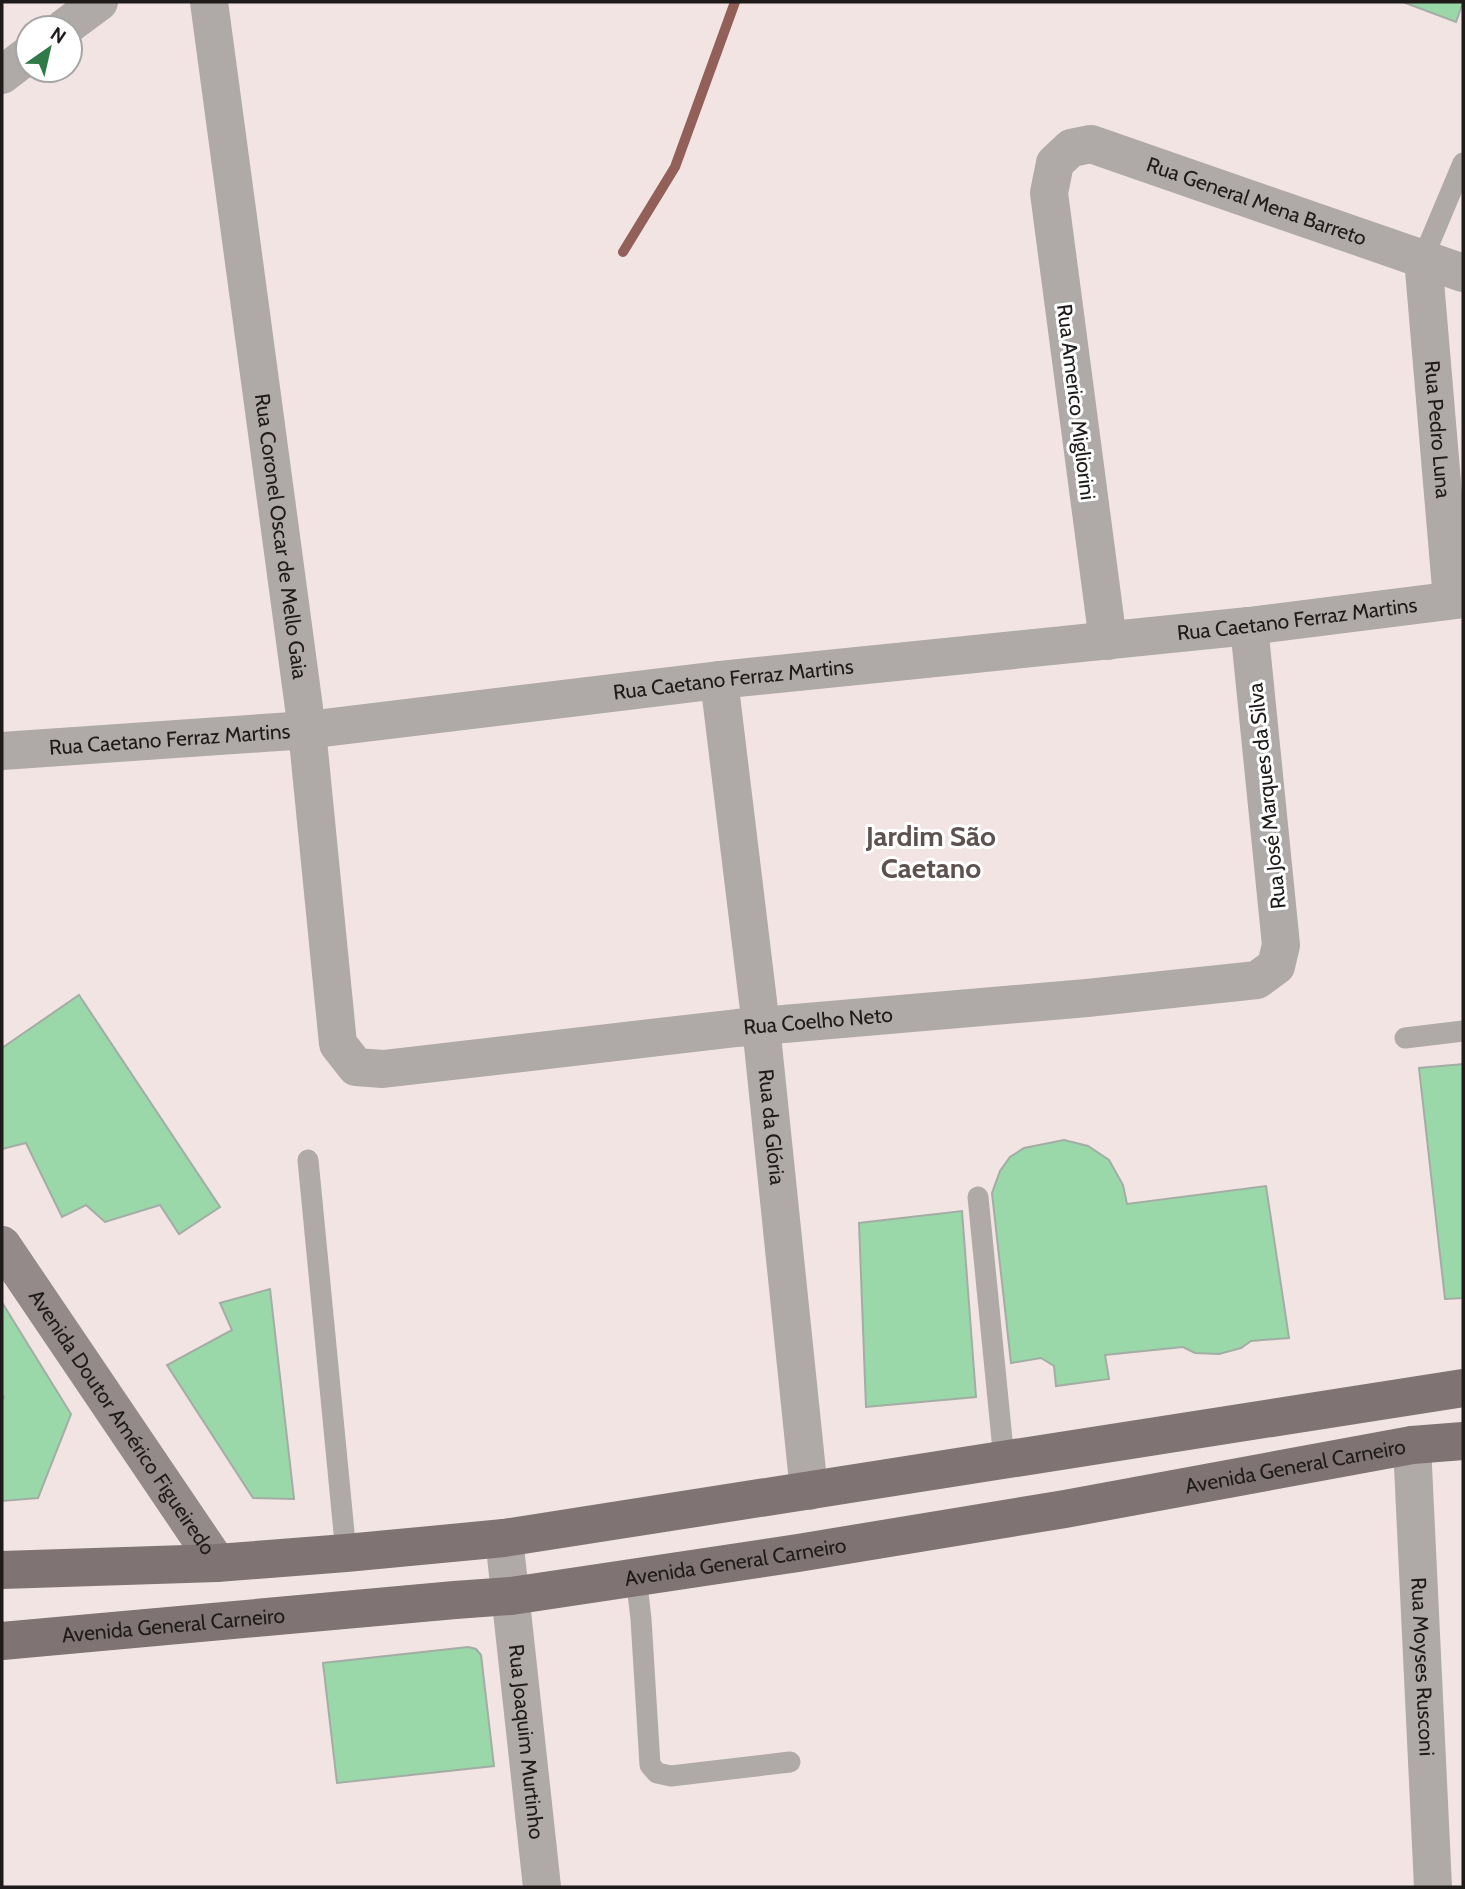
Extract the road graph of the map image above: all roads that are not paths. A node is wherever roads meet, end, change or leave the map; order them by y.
1 (99, 2) edge
2 (209, 2) edge
3 (83, 14) edge
4 (1055, 163) joint
5 (1463, 165) edge
6 (1423, 258) junction
7 (1463, 273) edge
8 (1457, 600) edge
9 (1249, 626) junction
10 (1108, 641) junction
11 (719, 680) junction
12 (307, 730) junction
13 (2, 751) edge
14 (1276, 966) joint
15 (761, 1026) junction
16 (1463, 1031) edge
17 (1405, 1038) dead end
18 (356, 1067) joint
19 (308, 1160) dead end
20 (978, 1197) dead end
21 (2, 1245) edge
22 (1463, 1388) edge
23 (1463, 1441) edge
24 (1412, 1445) junction
25 (1004, 1460) junction
26 (809, 1491) junction
27 (504, 1538) junction
28 (346, 1553) junction
29 (217, 1563) junction
30 (2, 1570) edge
31 (636, 1576) junction
32 (511, 1597) junction
33 (2, 1641) edge
34 (790, 1762) dead end
35 (542, 1887) edge
36 (1433, 1887) edge

1 - 3 street
2 - 12 street, Rua Coronel Oscar de Mello Gaia
4 - 6 street, Rua General Mena Barreto
4 - 10 street, Rua Americo Migliorini
5 - 6 lane
6 - 7 street, Rua General Mena Barreto
6 - 8 street, Rua Pedro Luna
8 - 9 street, Rua Caetano Ferraz Martins
9 - 10 street, Rua Caetano Ferraz Martins
9 - 14 street, Rua José Marques da Silva
10 - 11 street, Rua Caetano Ferraz Martins
11 - 12 street, Rua Caetano Ferraz Martins
11 - 15 street, Rua da Glória
12 - 13 street, Rua Caetano Ferraz Martins
12 - 18 street, Rua Coronel Oscar de Mello Gaia
14 - 15 street, Rua Coelho Neto
15 - 18 street, Rua Coelho Neto
15 - 26 street, Rua da Glória
16 - 17 lane
19 - 28 lane
20 - 25 lane
21 - 29 main road, Avenida Doutor Américo Figueiredo
22 - 25 main road
23 - 24 main road, Avenida General Carneiro
24 - 31 main road, Avenida General Carneiro
24 - 36 street, Rua Moyses Rusconi
25 - 26 main road
26 - 27 main road
27 - 28 main road
27 - 32 street, Rua Joaquim Murtinho
28 - 29 main road
29 - 30 main road
31 - 32 main road, Avenida General Carneiro
31 - 34 lane
32 - 33 main road, Avenida General Carneiro
32 - 35 street, Rua Joaquim Murtinho

